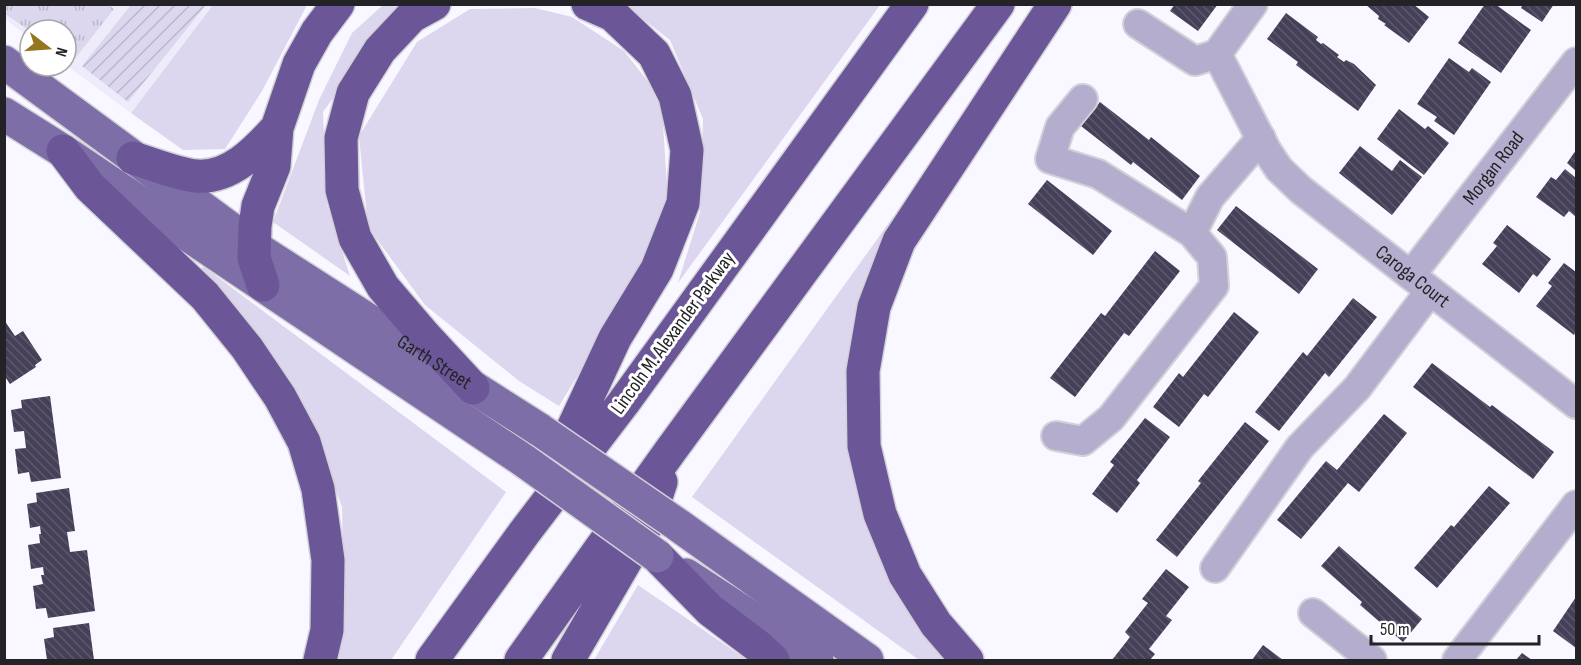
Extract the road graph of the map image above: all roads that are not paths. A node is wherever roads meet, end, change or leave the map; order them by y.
1 (338, 4) edge
2 (434, 4) edge
3 (588, 4) edge
4 (912, 4) edge
5 (998, 4) edge
6 (1055, 4) edge
7 (1253, 4) edge
8 (1138, 24) dead end
9 (1217, 54) junction
10 (4, 62) edge
11 (1576, 62) edge
12 (1083, 99) dead end
13 (4, 114) edge
14 (277, 128) junction
15 (1261, 138) junction
16 (63, 151) junction
17 (134, 158) junction
18 (1192, 233) junction
19 (254, 246) junction
20 (1421, 283) junction
21 (263, 285) junction
22 (473, 388) junction
23 (1576, 404) edge
24 (1056, 436) dead end
25 (671, 450) junction
26 (1576, 505) edge
27 (524, 533) junction
28 (657, 556) junction
29 (1215, 568) dead end
30 (1313, 613) dead end
31 (320, 660) edge
32 (432, 660) edge
33 (521, 660) edge
34 (568, 660) edge
35 (772, 660) edge
36 (817, 660) edge
37 (867, 660) edge
38 (966, 660) edge
39 (1372, 660) edge
40 (1457, 660) edge

1 - 14 highway
2 - 22 highway
3 - 27 highway
4 - 27 highway, Lincoln M. Alexander Parkway
5 - 25 highway
6 - 38 highway
7 - 9 street
8 - 9 street
9 - 15 street, Caroga Court
10 - 17 main road, Garth Street
11 - 20 street, Morgan Road
12 - 18 street
13 - 16 main road, Garth Street
14 - 17 highway
14 - 19 highway
15 - 18 street
15 - 20 street, Caroga Court
16 - 21 main road, Garth Street
16 - 31 highway
17 - 19 main road, Garth Street
18 - 24 street
19 - 21 highway
19 - 22 main road, Garth Street
20 - 23 street, Caroga Court
20 - 29 street, Morgan Road
21 - 28 main road, Garth Street, bridge
22 - 37 main road, Garth Street, bridge
25 - 33 highway
25 - 34 highway
26 - 40 street
27 - 32 highway, Lincoln M. Alexander Parkway
28 - 35 highway
28 - 36 main road, Garth Street
30 - 39 street

